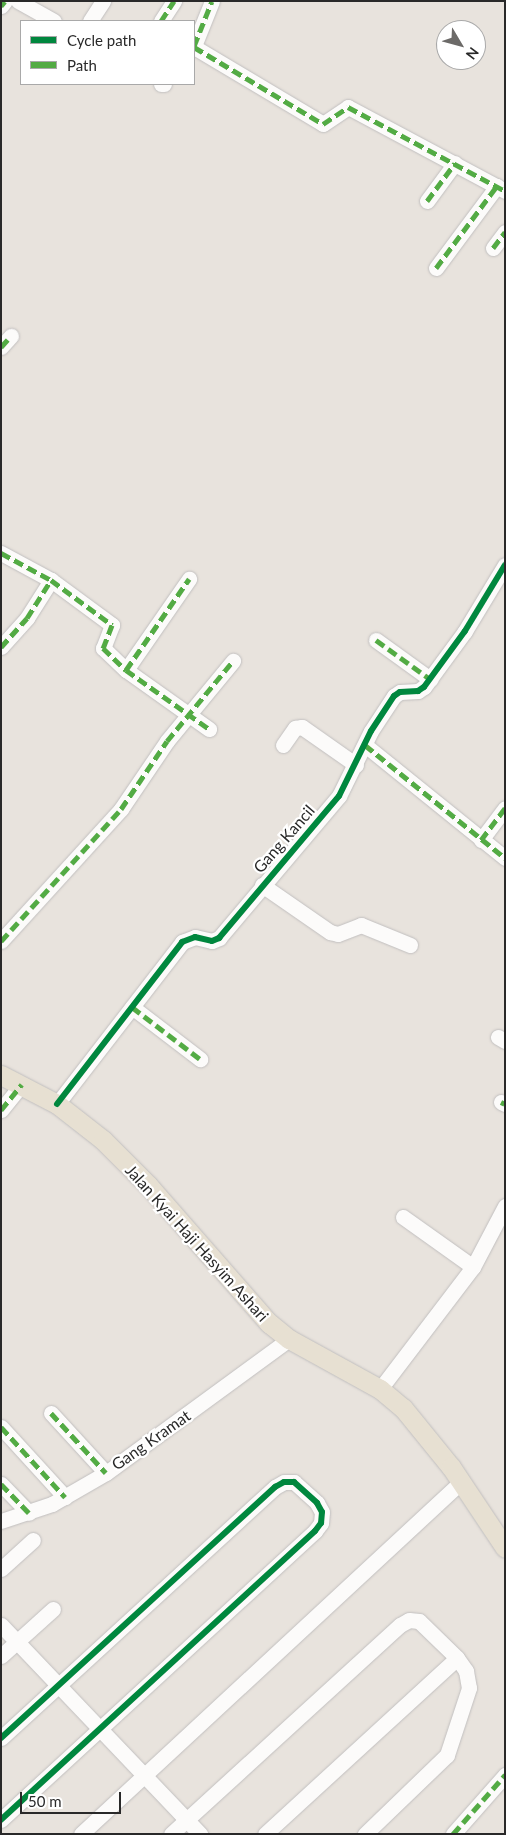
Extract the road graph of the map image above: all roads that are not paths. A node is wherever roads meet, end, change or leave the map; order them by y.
1 (5, 1) edge
2 (18, 1) edge
3 (103, 1) edge
4 (174, 1) edge
5 (212, 1) edge
6 (1, 6) edge
7 (52, 20) edge
8 (91, 20) edge
9 (162, 20) edge
10 (195, 44) edge
11 (195, 48) edge
12 (455, 163) junction
13 (501, 188) edge
14 (427, 201) dead end
15 (505, 232) edge
16 (493, 248) dead end
17 (436, 268) dead end
18 (3, 557) edge
19 (505, 566) edge
20 (190, 579) dead end
21 (51, 580) junction
22 (376, 640) dead end
23 (1, 647) edge
24 (233, 660) dead end
25 (126, 670) junction
26 (430, 679) junction
27 (190, 714) junction
28 (209, 729) dead end
29 (283, 745) dead end
30 (365, 745) junction
31 (356, 765) junction
32 (505, 808) edge
33 (481, 840) junction
34 (505, 858) edge
35 (262, 885) junction
36 (1, 941) edge
37 (410, 945) dead end
38 (132, 1007) junction
39 (200, 1059) dead end
40 (1, 1075) edge
41 (22, 1084) junction
42 (57, 1104) junction
43 (1, 1110) edge
44 (505, 1206) edge
45 (403, 1216) dead end
46 (473, 1267) junction
47 (289, 1339) junction
48 (380, 1388) junction
49 (51, 1413) dead end
50 (1, 1427) edge
51 (106, 1473) junction
52 (462, 1481) junction
53 (1, 1484) edge
54 (65, 1497) junction
55 (29, 1513) junction
56 (1, 1521) edge
57 (33, 1540) dead end
58 (505, 1548) edge
59 (1, 1569) edge
60 (53, 1609) dead end
61 (1, 1625) edge
62 (17, 1642) junction
63 (1, 1656) edge
64 (457, 1658) junction
65 (58, 1686) junction
66 (99, 1728) junction
67 (1, 1738) edge
68 (144, 1775) junction
69 (505, 1775) edge
70 (1, 1820) edge
71 (187, 1820) junction
72 (81, 1834) edge
73 (172, 1834) edge
74 (200, 1834) edge
75 (264, 1834) edge
76 (365, 1834) edge
77 (453, 1834) edge

1 - 6 street
2 - 7 street
3 - 8 street
4 - 9 street
5 - 10 street
11 - 12 street
12 - 13 street
12 - 14 street
13 - 17 street
15 - 16 street
18 - 21 street
19 - 26 street, Gang Kancil
20 - 25 street
21 - 23 street
21 - 25 street
22 - 26 street
24 - 27 street
25 - 27 street
26 - 30 street, Gang Kancil
27 - 28 street
27 - 36 street
29 - 31 street
30 - 31 street, Gang Kancil
30 - 33 street
31 - 35 street, Gang Kancil
32 - 33 street
33 - 34 street
35 - 37 street
35 - 38 street, Gang Kancil
38 - 39 street
38 - 42 street, Gang Kancil
40 - 41 main road, Jalan Kyai Haji Hasyim Ashari
41 - 42 main road, Jalan Kyai Haji Hasyim Ashari
41 - 43 street
42 - 47 main road, Jalan Kyai Haji Hasyim Ashari
44 - 46 street
45 - 46 street
46 - 48 street
47 - 48 main road, Jalan Kyai Haji Hasyim Ashari
47 - 51 street, Gang Kramat
48 - 52 main road, Jalan Kyai Haji Hasyim Ashari
49 - 51 street
50 - 54 street
51 - 54 street, Gang Kramat
52 - 58 main road, Jalan Kyai Haji Hasyim Ashari
52 - 68 street
53 - 55 street
54 - 55 street, Gang Kramat
55 - 56 street, Gang Kramat
57 - 59 street
60 - 62 street
61 - 62 street
62 - 63 street
62 - 65 street
64 - 71 street
64 - 75 street
64 - 76 street
65 - 66 street
65 - 66 street
65 - 67 street
66 - 68 street
66 - 70 street
68 - 71 street
68 - 72 street
69 - 77 street
71 - 73 street
71 - 74 street

